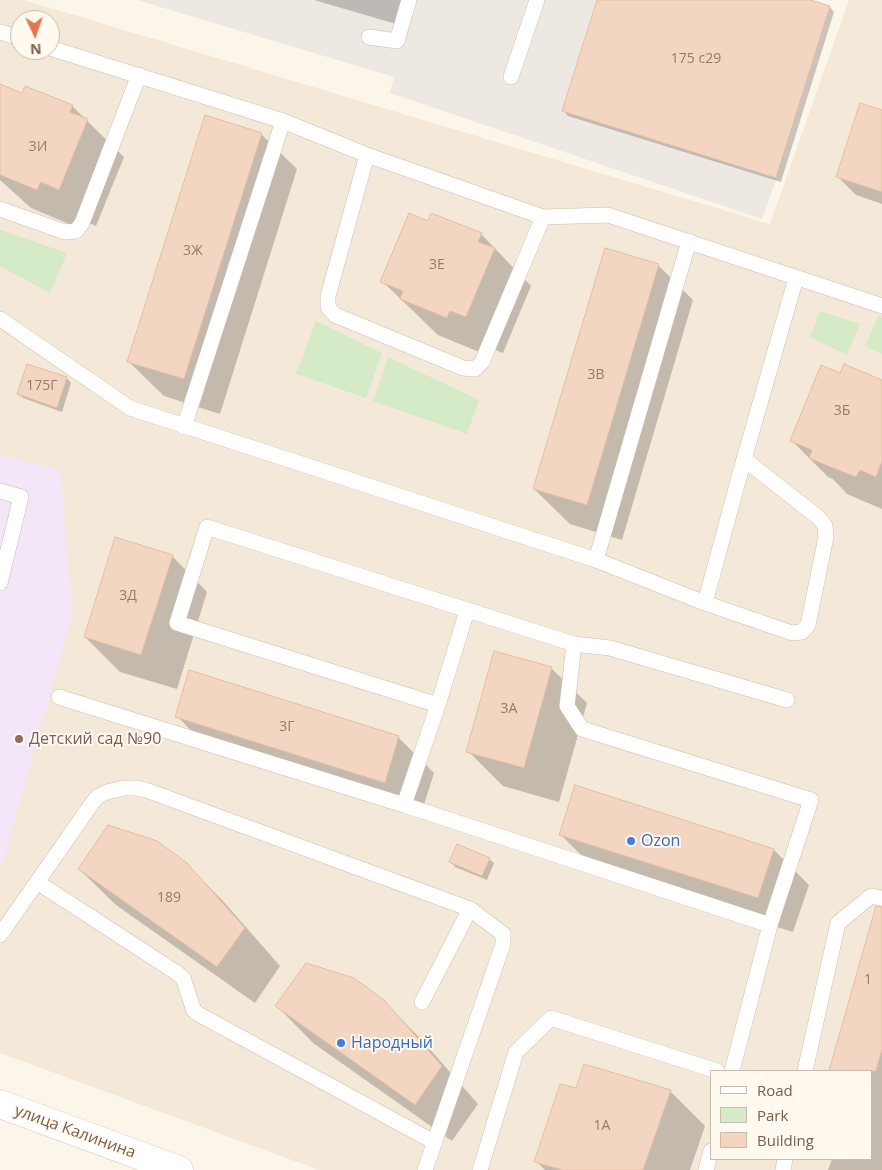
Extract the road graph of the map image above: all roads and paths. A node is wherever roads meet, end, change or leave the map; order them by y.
1 (410, 0) edge
2 (536, 0) edge
3 (369, 37) dead end
4 (60, 51) edge
5 (138, 75) junction
6 (511, 77) dead end
7 (283, 121) junction
8 (367, 155) junction
9 (0, 209) edge
10 (542, 217) junction
11 (689, 241) junction
12 (796, 278) junction
13 (882, 306) edge
14 (0, 319) edge
15 (184, 427) junction
16 (744, 459) junction
17 (0, 491) edge
18 (596, 560) junction
19 (0, 583) edge
20 (705, 603) junction
21 (467, 611) junction
22 (574, 644) junction
23 (60, 697) dead end
24 (787, 700) dead end
25 (438, 705) junction
26 (404, 805) junction
27 (37, 882) junction
28 (882, 898) edge
29 (470, 909) junction
30 (770, 925) junction
31 (0, 935) edge
32 (422, 1002) dead end
33 (714, 1070) edge
34 (732, 1070) edge
35 (805, 1070) edge
36 (0, 1104) edge
37 (434, 1142) junction
38 (710, 1155) edge
39 (179, 1170) edge
40 (425, 1170) edge
41 (480, 1170) edge
42 (706, 1170) edge

1 - 3 lane
2 - 6 lane
4 - 5 lane
5 - 7 lane
5 - 9 lane
7 - 8 lane
7 - 15 lane
8 - 10 lane
8 - 10 lane
10 - 11 lane
11 - 12 lane
11 - 18 lane
12 - 13 lane
12 - 16 lane
14 - 15 lane
15 - 18 lane
16 - 20 lane
16 - 20 lane
17 - 19 lane
18 - 20 lane
21 - 22 lane
21 - 25 lane
21 - 25 lane
22 - 24 lane
22 - 30 lane
23 - 26 lane
25 - 26 lane
26 - 30 lane
27 - 29 lane
27 - 31 lane
27 - 37 lane
28 - 35 lane
29 - 32 lane
29 - 37 lane
30 - 34 lane
33 - 41 lane
36 - 39 main road, улица Калинина
37 - 40 lane
38 - 42 lane

